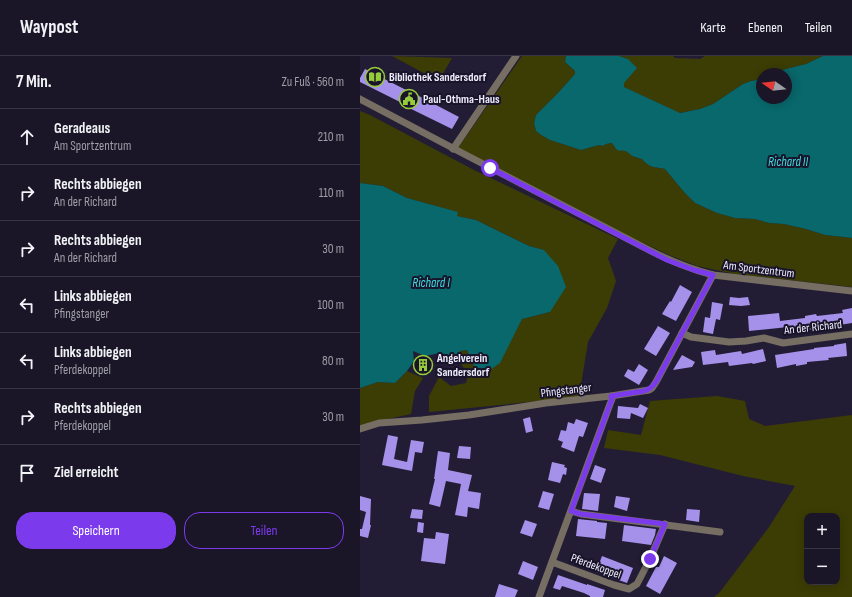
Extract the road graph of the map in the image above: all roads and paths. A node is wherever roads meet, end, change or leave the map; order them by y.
1 (516, 56) edge
2 (360, 99) edge
3 (454, 149) junction
4 (713, 275) junction
5 (852, 291) edge
6 (682, 333) junction
7 (852, 334) edge
8 (611, 396) junction
9 (360, 429) edge
10 (571, 511) junction
11 (665, 524) junction
12 (720, 532) dead end
13 (552, 562) junction
14 (539, 597) edge

1 - 3 street
2 - 3 street, Am Sportzentrum
3 - 4 street, Am Sportzentrum
4 - 5 street, Am Sportzentrum
4 - 6 street
6 - 7 street, An der Richard
6 - 8 street
8 - 9 street, Pfingstanger
8 - 10 street
10 - 11 street
10 - 13 street
11 - 12 street
11 - 13 street, Pferdekoppel
13 - 14 street

